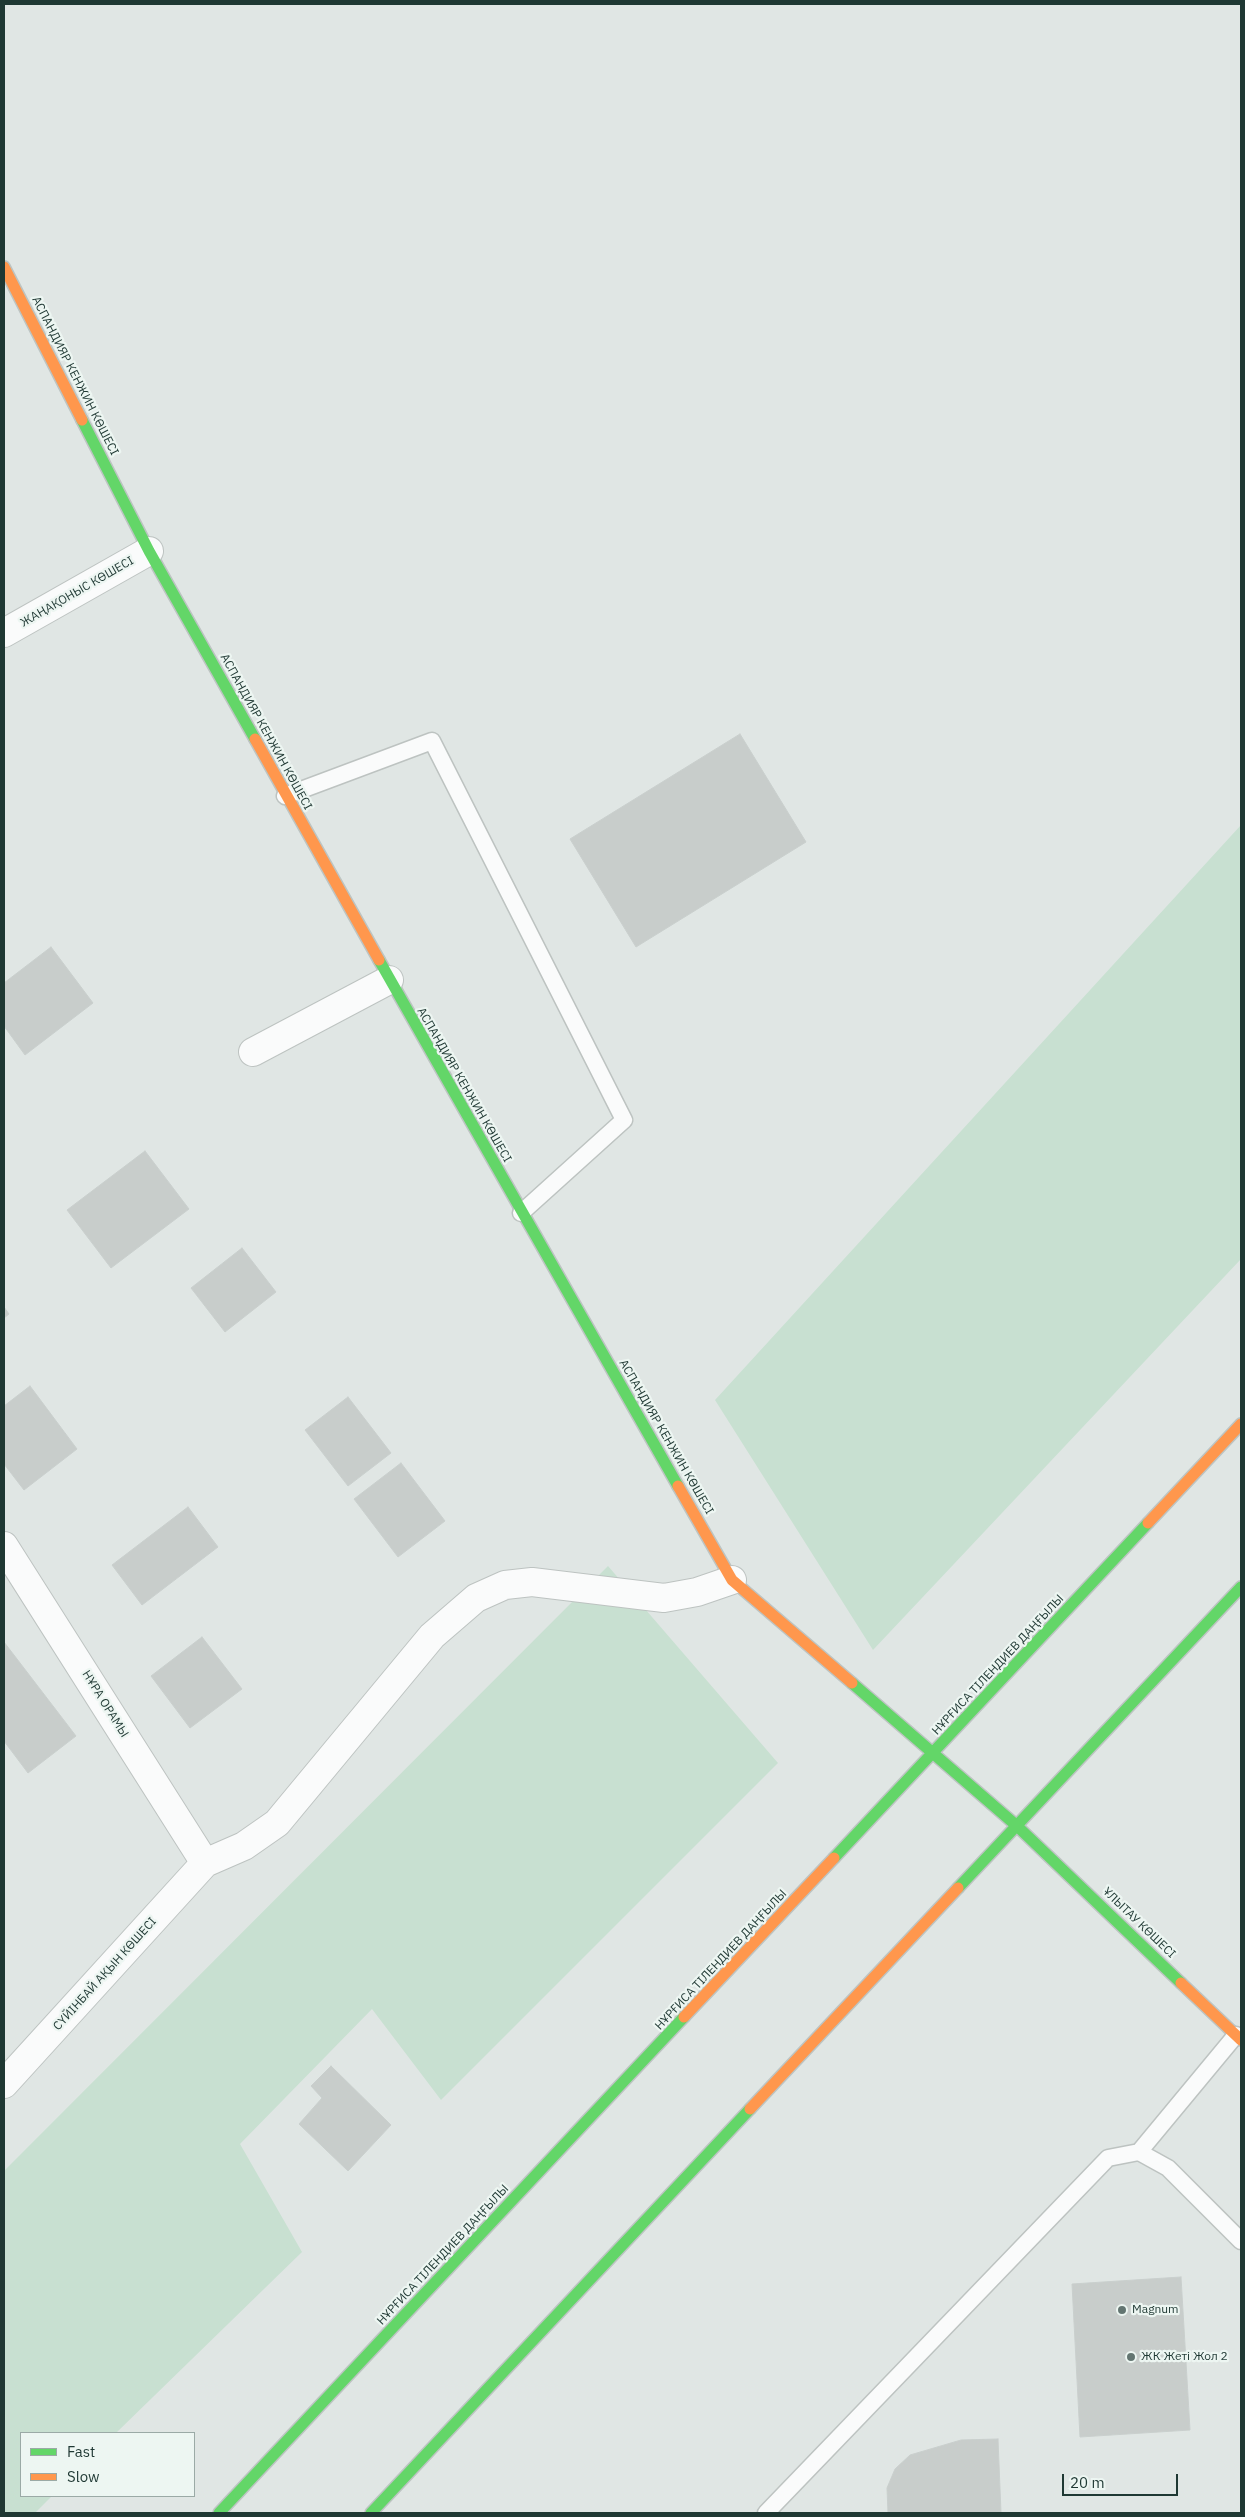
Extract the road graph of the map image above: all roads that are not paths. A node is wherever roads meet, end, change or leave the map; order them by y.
1 (4, 267) edge
2 (149, 551) junction
3 (4, 633) edge
4 (285, 796) junction
5 (389, 980) junction
6 (253, 1052) dead end
7 (521, 1213) junction
8 (1241, 1424) edge
9 (4, 1546) edge
10 (732, 1580) junction
11 (1241, 1587) edge
12 (934, 1754) junction
13 (1017, 1826) junction
14 (206, 1863) junction
15 (1239, 2037) edge
16 (4, 2084) edge
17 (1139, 2152) junction
18 (1241, 2241) edge
19 (219, 2513) edge
20 (371, 2513) edge
21 (766, 2513) edge

1 - 2 main road, АСПАНДИЯР КЕНЖИН КӨШЕСІ
2 - 3 street, ЖАҢАҚОНЫС КӨШЕСІ
2 - 4 main road, АСПАНДИЯР КЕНЖИН КӨШЕСІ
4 - 5 main road, АСПАНДИЯР КЕНЖИН КӨШЕСІ
4 - 7 lane
5 - 6 street
5 - 7 main road, АСПАНДИЯР КЕНЖИН КӨШЕСІ
7 - 10 main road, АСПАНДИЯР КЕНЖИН КӨШЕСІ
8 - 12 main road, НҰРҒИСА ТІЛЕНДИЕВ ДАҢҒЫЛЫ
9 - 14 street, НҰРА ОРАМЫ
10 - 12 main road, АСПАНДИЯР КЕНЖИН КӨШЕСІ
10 - 14 street
11 - 13 main road
12 - 13 main road, АСПАНДИЯР КЕНЖИН КӨШЕСІ
12 - 19 main road, НҰРҒИСА ТІЛЕНДИЕВ ДАҢҒЫЛЫ
13 - 15 main road, ҰЛЫТАУ КӨШЕСІ
13 - 20 main road
14 - 16 street, СҮЙІНБАЙ АҚЫН КӨШЕСІ
15 - 17 lane
17 - 18 lane
17 - 21 lane

